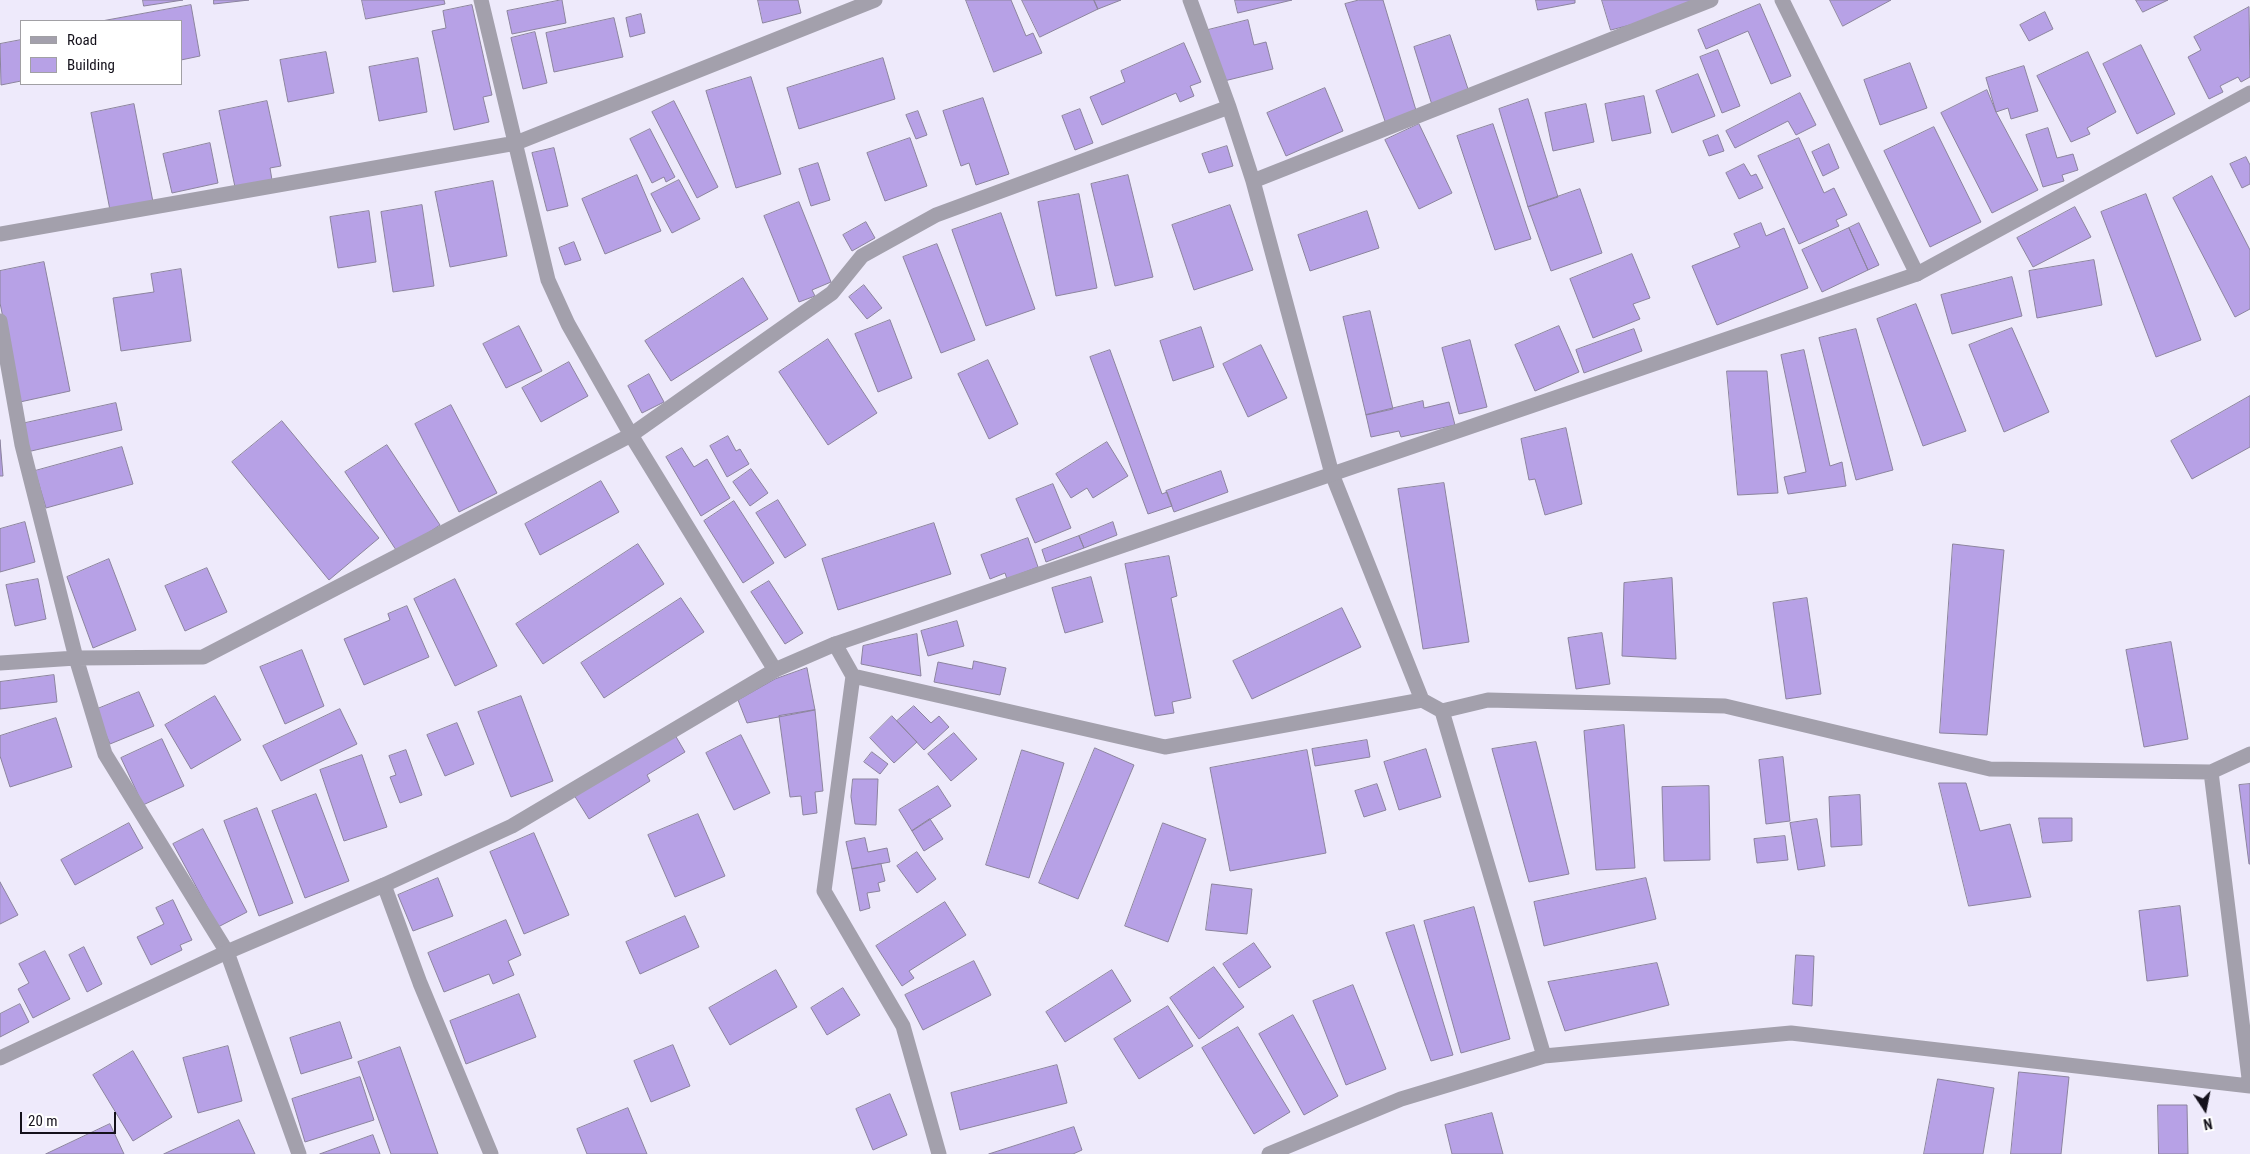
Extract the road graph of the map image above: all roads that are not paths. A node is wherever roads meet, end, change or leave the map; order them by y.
1 (481, 0) edge
2 (876, 0) edge
3 (1190, 0) edge
4 (1712, 0) edge
5 (1782, 0) edge
6 (2250, 93) edge
7 (1229, 107) junction
8 (516, 143) junction
9 (1253, 181) junction
10 (0, 234) edge
11 (1917, 274) junction
12 (0, 321) edge
13 (631, 435) junction
14 (1332, 474) junction
15 (835, 644) junction
16 (76, 658) junction
17 (0, 663) edge
18 (775, 670) junction
19 (853, 676) junction
20 (1422, 700) junction
21 (1442, 711) junction
22 (2250, 754) edge
23 (2211, 772) junction
24 (384, 885) junction
25 (227, 952) junction
26 (1544, 1056) junction
27 (0, 1058) edge
28 (299, 1154) edge
29 (491, 1154) edge
30 (939, 1154) edge
31 (1269, 1154) edge

1 - 8 street
2 - 8 street
3 - 7 street
4 - 9 street
5 - 11 street
6 - 11 street
7 - 9 street
7 - 13 street
8 - 10 street
8 - 13 street
9 - 14 street
11 - 14 street
12 - 16 street
13 - 16 street
13 - 18 street
14 - 15 street
14 - 20 street
15 - 18 street
15 - 19 street
16 - 17 street
16 - 25 street
18 - 24 street
19 - 20 street
19 - 30 street
20 - 21 street
21 - 23 street
21 - 26 street
22 - 23 street
23 - 26 street
24 - 25 street
24 - 29 street
25 - 27 street
25 - 28 street
26 - 31 street

